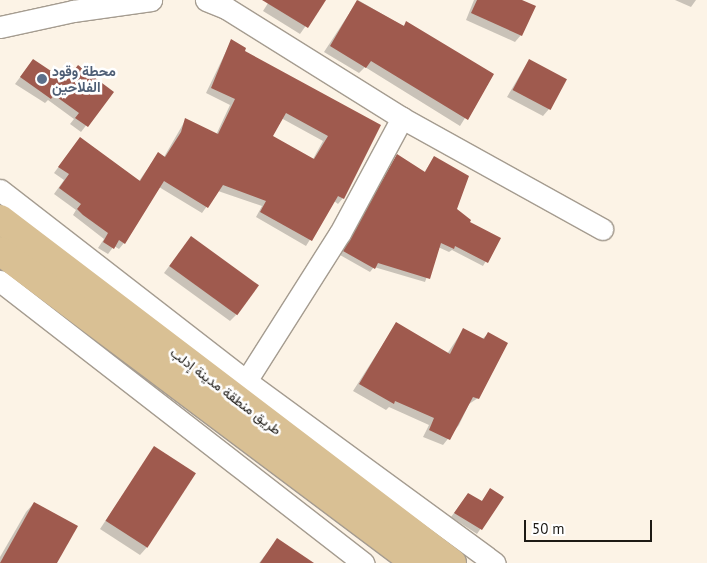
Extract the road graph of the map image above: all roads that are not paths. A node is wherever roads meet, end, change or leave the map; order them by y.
1 (151, 0) edge
2 (206, 0) edge
3 (0, 27) edge
4 (402, 118) junction
5 (0, 190) edge
6 (0, 219) edge
7 (602, 229) dead end
8 (0, 251) edge
9 (0, 281) edge
10 (246, 381) junction
11 (364, 563) edge
12 (416, 563) edge
13 (452, 563) edge
14 (495, 563) edge

1 - 3 street
2 - 4 street
4 - 7 street
4 - 10 street
5 - 10 street
6 - 13 main road, طريق منطقة مدينة إدلب
8 - 12 main road, طريق منطقة مدينة إدلب
9 - 11 street
10 - 14 street

